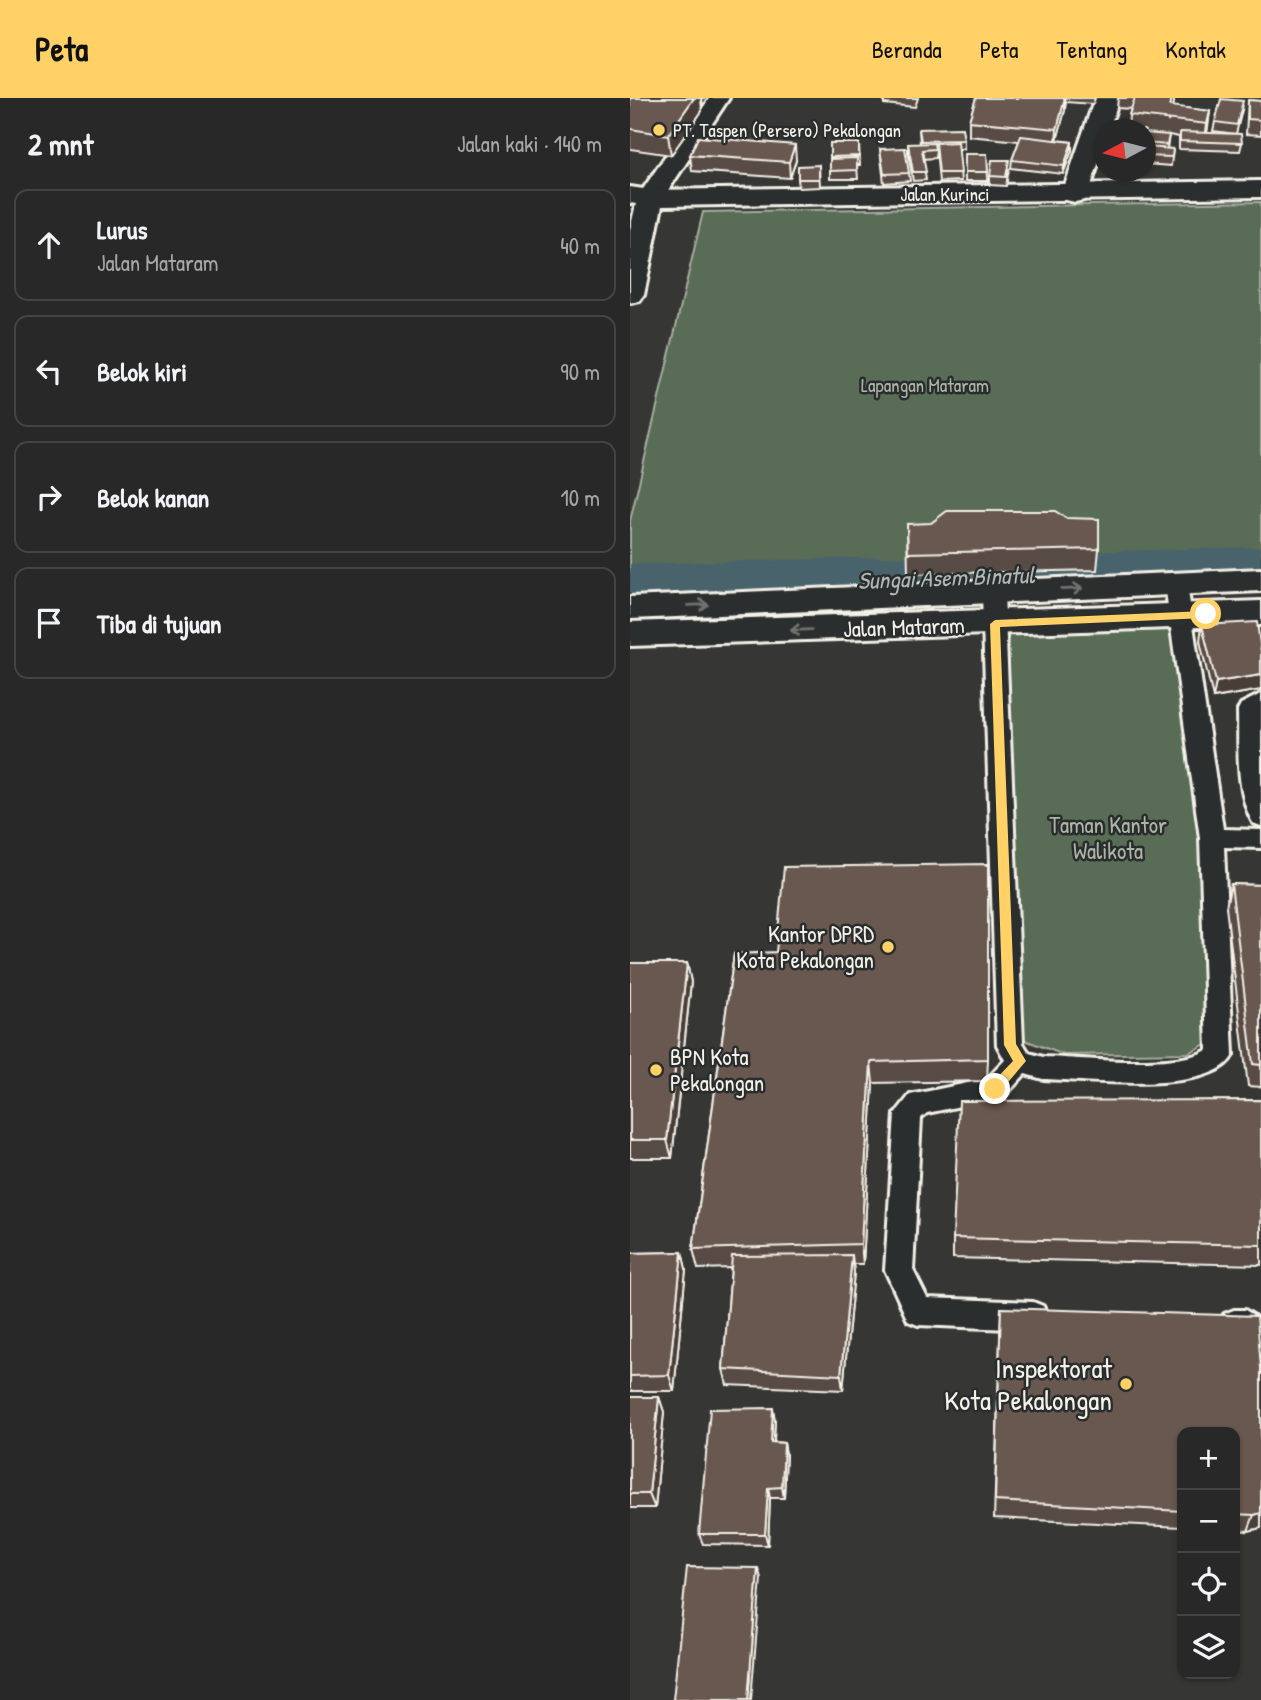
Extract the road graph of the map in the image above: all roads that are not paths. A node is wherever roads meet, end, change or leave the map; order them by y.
1 (717, 98) edge
2 (1107, 98) edge
3 (1261, 189) edge
4 (1075, 194) junction
5 (640, 197) edge
6 (630, 295) edge
7 (1261, 580) edge
8 (1177, 600) junction
9 (630, 608) edge
10 (994, 609) junction
11 (1261, 613) edge
12 (630, 635) edge
13 (1261, 702) edge
14 (1257, 788) edge
15 (1261, 817) edge
16 (1212, 838) junction
17 (1261, 839) edge
18 (1020, 1061) junction
19 (1054, 1316) edge
20 (1204, 1323) edge
21 (1261, 1357) edge

1 - 5 street
2 - 4 street
3 - 4 street, Jalan Kurinci
4 - 5 street, Jalan Kurinci
5 - 6 street
7 - 8 street
8 - 10 street, Jalan Mataram
8 - 11 street, Jalan Mataram
8 - 16 lane
9 -> 10 street
10 -> 12 street, Jalan Mataram
10 - 18 lane
13 - 14 lane
14 - 15 lane
16 - 17 lane
16 - 18 lane
18 - 19 lane
20 - 21 lane

